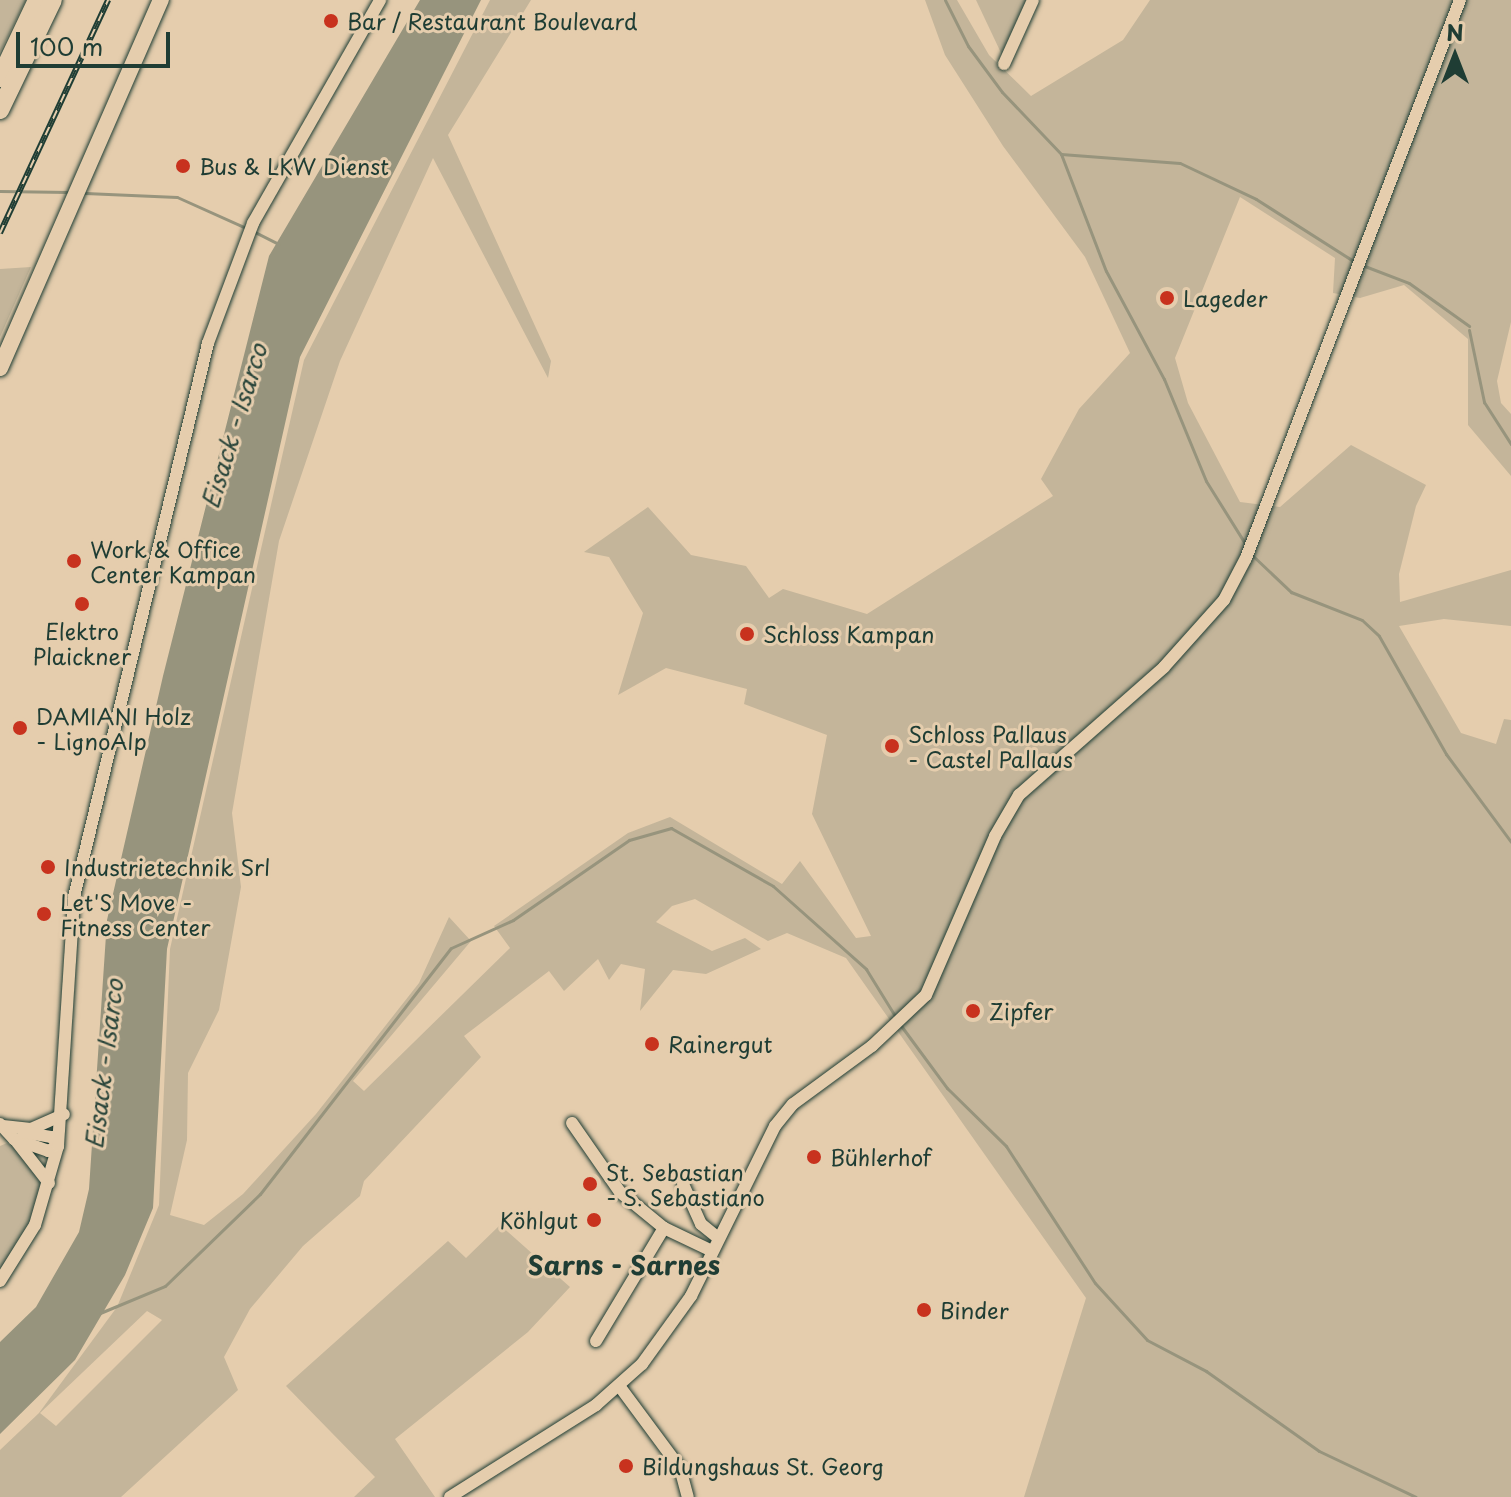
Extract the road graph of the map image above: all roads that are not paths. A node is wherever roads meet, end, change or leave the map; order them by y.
1 (37, 0) edge
2 (53, 0) edge
3 (161, 0) edge
4 (380, 0) edge
5 (1033, 0) edge
6 (1460, 0) edge
7 (1004, 64) dead end
8 (0, 78) edge
9 (0, 110) edge
10 (0, 368) edge
11 (64, 1114) junction
12 (572, 1123) dead end
13 (0, 1125) edge
14 (17, 1134) junction
15 (58, 1146) junction
16 (49, 1183) junction
17 (683, 1184) dead end
18 (664, 1228) junction
19 (718, 1238) junction
20 (712, 1251) junction
21 (0, 1281) edge
22 (596, 1341) dead end
23 (620, 1387) junction
24 (450, 1497) edge
25 (688, 1497) edge

1 - 8 highway
2 - 9 highway
3 - 10 main road
4 - 11 street
5 - 7 street
6 - 19 street
11 - 14 street
11 - 15 street
12 - 18 street
13 - 14 street
14 - 15 street
14 - 16 street
15 - 16 street
16 - 21 street
17 - 19 street
18 - 20 street
18 - 22 street
19 - 20 street
20 - 23 street
23 - 24 street
23 - 25 street

